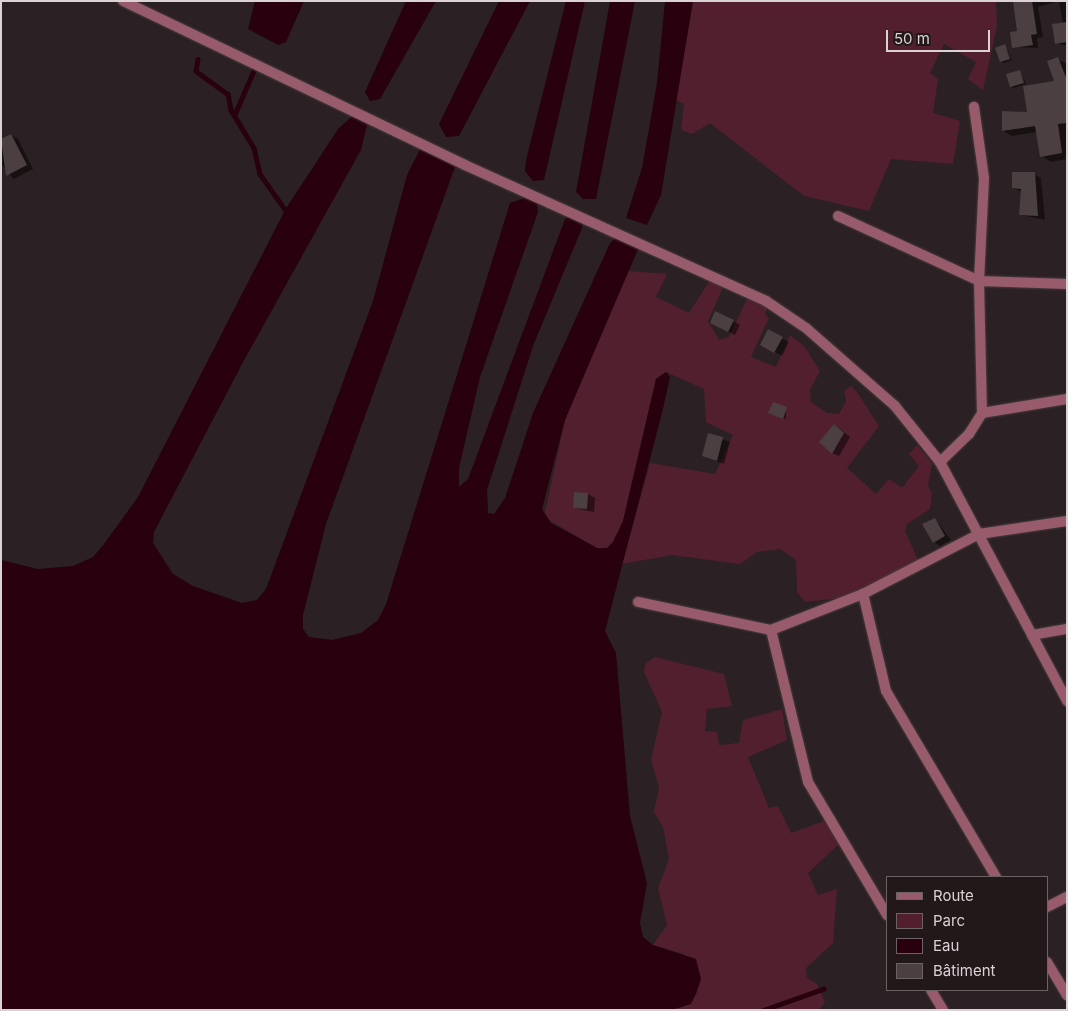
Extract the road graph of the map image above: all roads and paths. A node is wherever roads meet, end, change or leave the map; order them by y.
1 (123, 1) edge
2 (974, 107) dead end
3 (838, 216) dead end
4 (979, 280) junction
5 (1067, 284) edge
6 (1067, 399) edge
7 (982, 413) junction
8 (940, 462) junction
9 (1067, 521) edge
10 (979, 534) junction
11 (863, 594) junction
12 (638, 602) dead end
13 (1067, 629) edge
14 (771, 630) junction
15 (1032, 635) junction
16 (1067, 701) edge
17 (995, 876) edge
18 (1067, 897) edge
19 (1048, 906) edge
20 (886, 913) edge
21 (1048, 964) edge
22 (932, 991) edge
23 (1067, 995) edge
24 (943, 1010) edge

1 - 8 street
2 - 4 street
3 - 4 street
4 - 5 street
4 - 7 street
6 - 7 street
7 - 8 street
8 - 10 street
9 - 10 street
10 - 11 street
10 - 15 street
11 - 14 street
11 - 17 street
12 - 14 street
13 - 15 street
14 - 20 street
15 - 16 street
18 - 19 street
21 - 23 street
22 - 24 street

